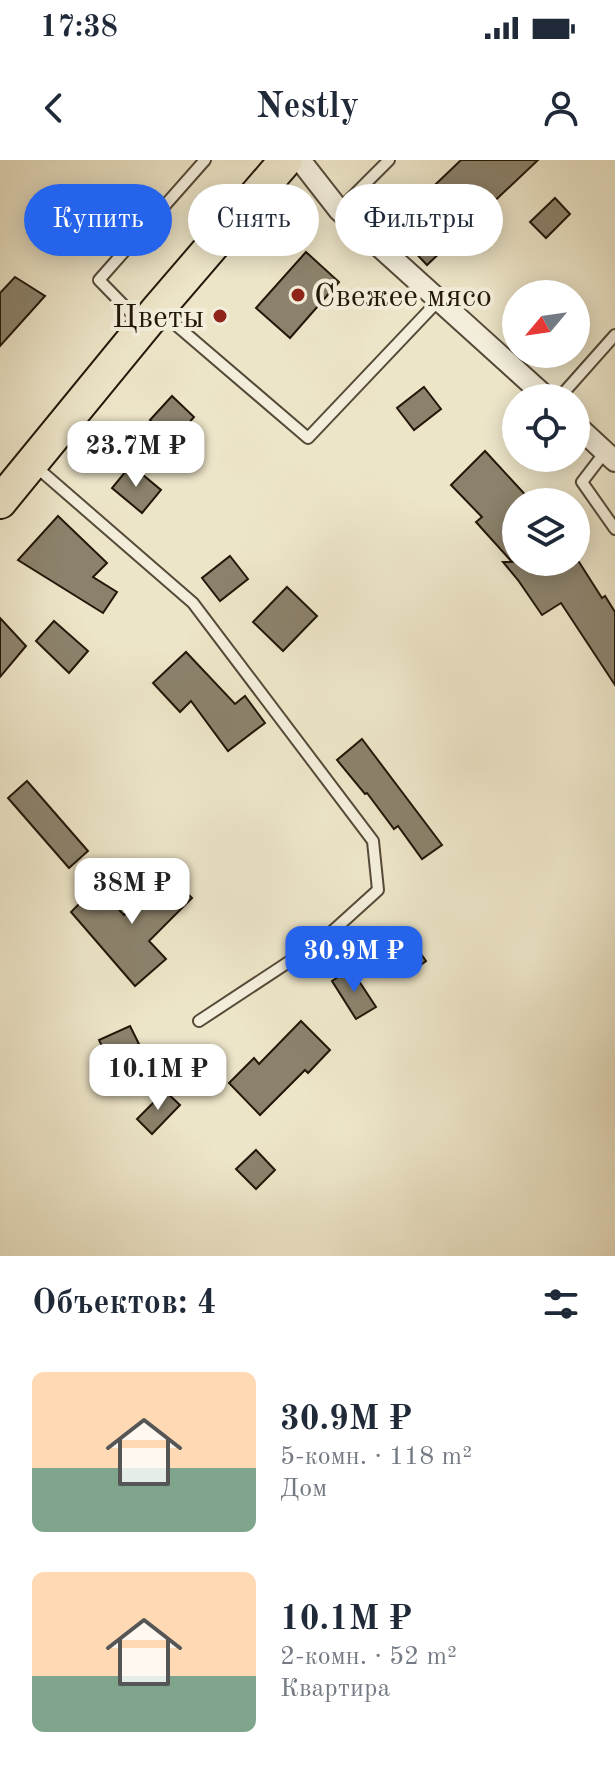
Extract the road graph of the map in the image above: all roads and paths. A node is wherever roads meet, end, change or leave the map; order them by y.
1 (205, 160) edge
2 (286, 160) edge
3 (300, 160) edge
4 (389, 160) edge
5 (365, 184) edge
6 (335, 205) edge
7 (389, 256) edge
8 (438, 301) junction
9 (151, 318) junction
10 (615, 335) edge
11 (531, 384) edge
12 (571, 384) edge
13 (590, 438) edge
14 (610, 456) edge
15 (33, 464) junction
16 (0, 502) edge
17 (615, 529) edge
18 (199, 1021) dead end

1 - 9 lane
2 - 9 main road
3 - 6 street
4 - 5 lane
7 - 8 street
8 - 9 lane
8 - 11 street
9 - 15 main road
10 - 12 lane
13 - 14 street
14 - 17 lane
15 - 16 main road
15 - 18 lane

